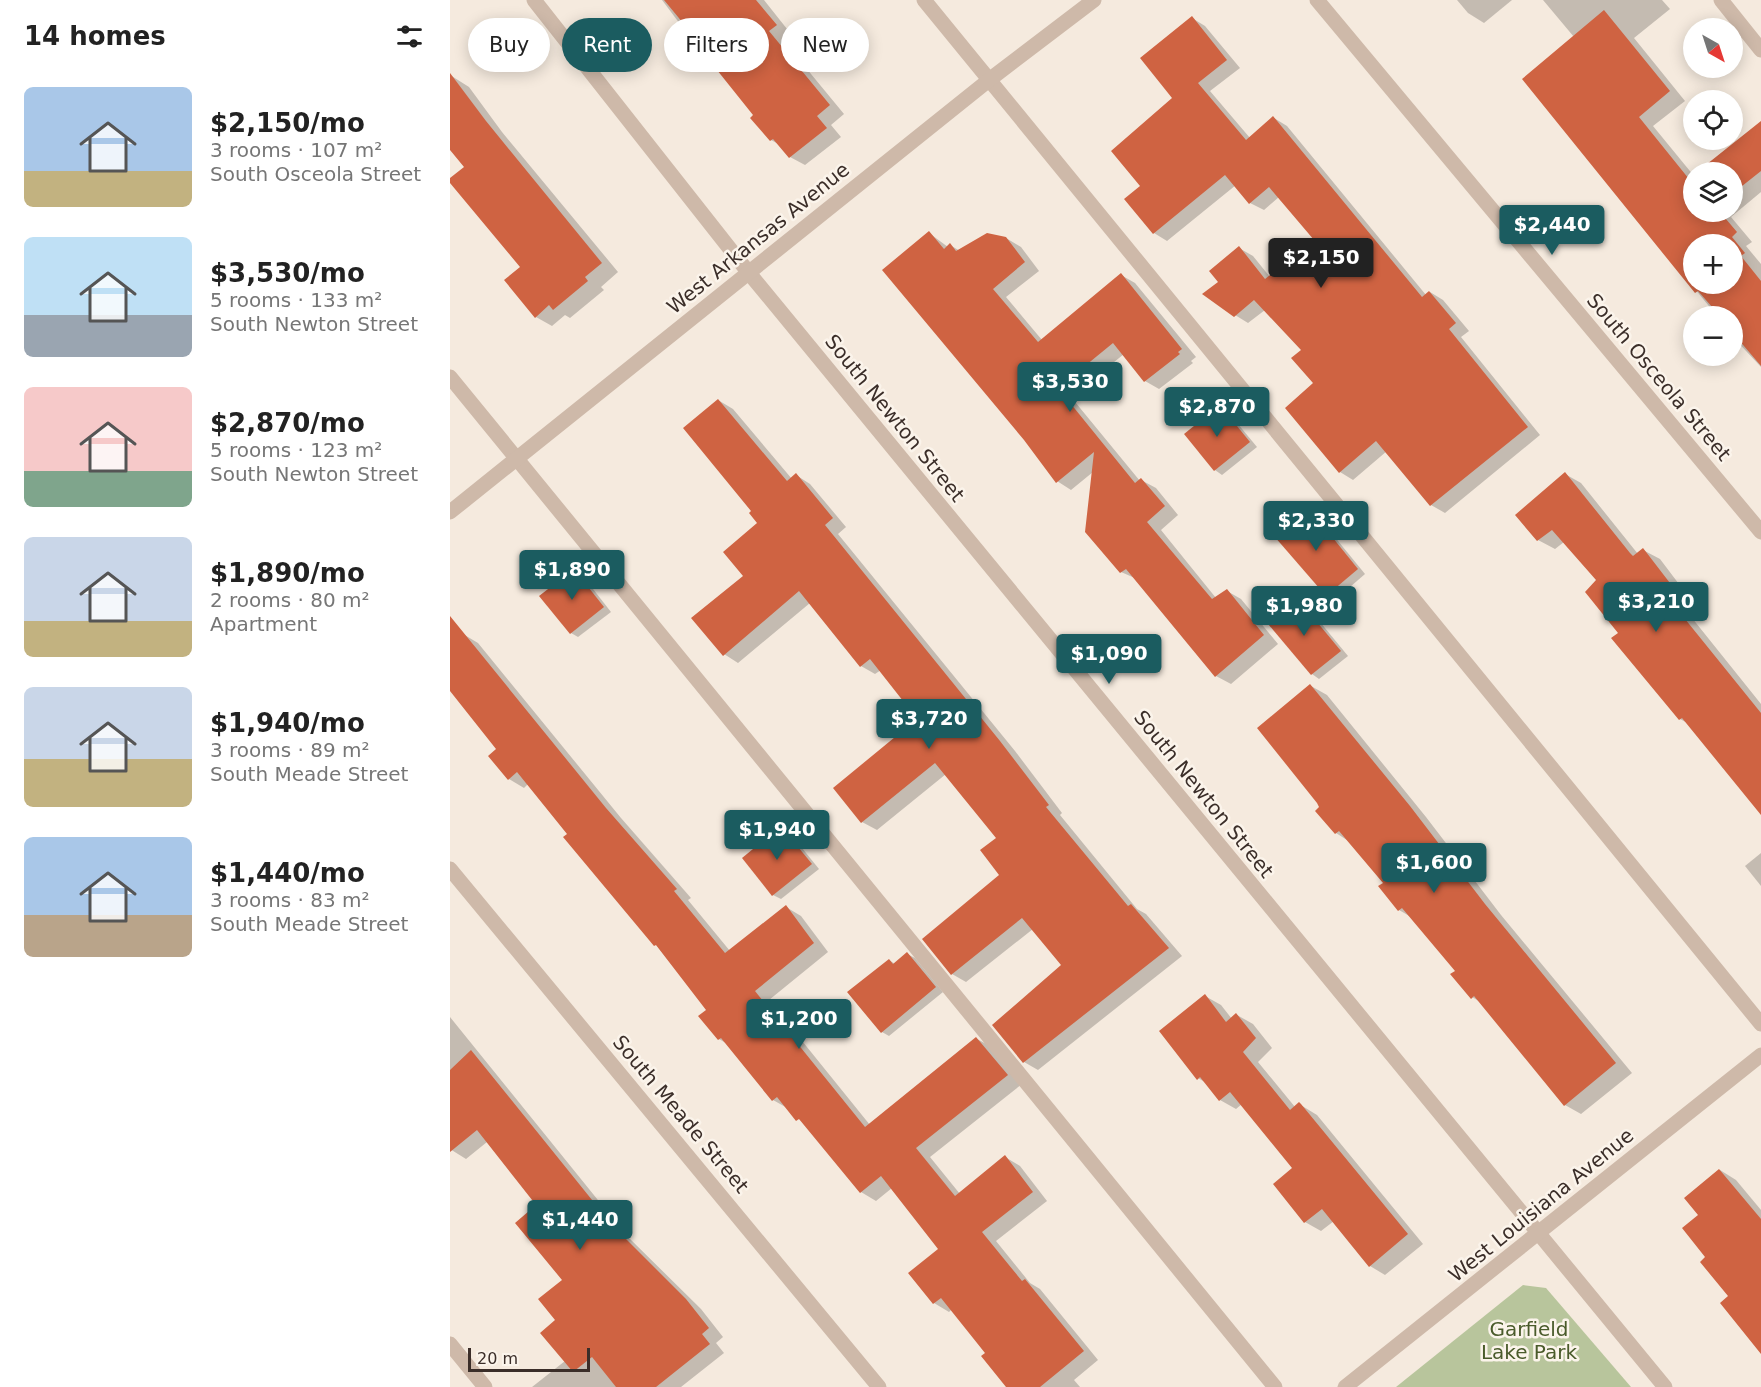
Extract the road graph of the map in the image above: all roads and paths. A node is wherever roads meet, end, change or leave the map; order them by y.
1 (534, 0) edge
2 (924, 0) edge
3 (1094, 0) edge
4 (1317, 0) edge
5 (1721, 0) edge
6 (1761, 50) edge
7 (989, 80) junction
8 (749, 273) junction
9 (450, 377) edge
10 (516, 459) junction
11 (450, 512) edge
12 (1761, 532) edge
13 (450, 869) edge
14 (1761, 1024) edge
15 (1761, 1055) edge
16 (1540, 1234) junction
17 (450, 1344) edge
18 (485, 1387) edge
19 (879, 1387) edge
20 (1275, 1387) edge
21 (1345, 1387) edge
22 (1665, 1387) edge

1 - 8 street, South Newton Street
2 - 7 street
3 - 7 street, West Arkansas Avenue
4 - 12 street, South Osceola Street
5 - 6 street
7 - 8 street, West Arkansas Avenue
7 - 14 street
8 - 10 street, West Arkansas Avenue
8 - 16 street, South Newton Street
9 - 10 street
10 - 11 street, West Arkansas Avenue
10 - 20 street
13 - 19 street, South Meade Street
15 - 16 street, West Louisiana Avenue
16 - 21 street, West Louisiana Avenue
16 - 22 street, South Newton Street
17 - 18 street

